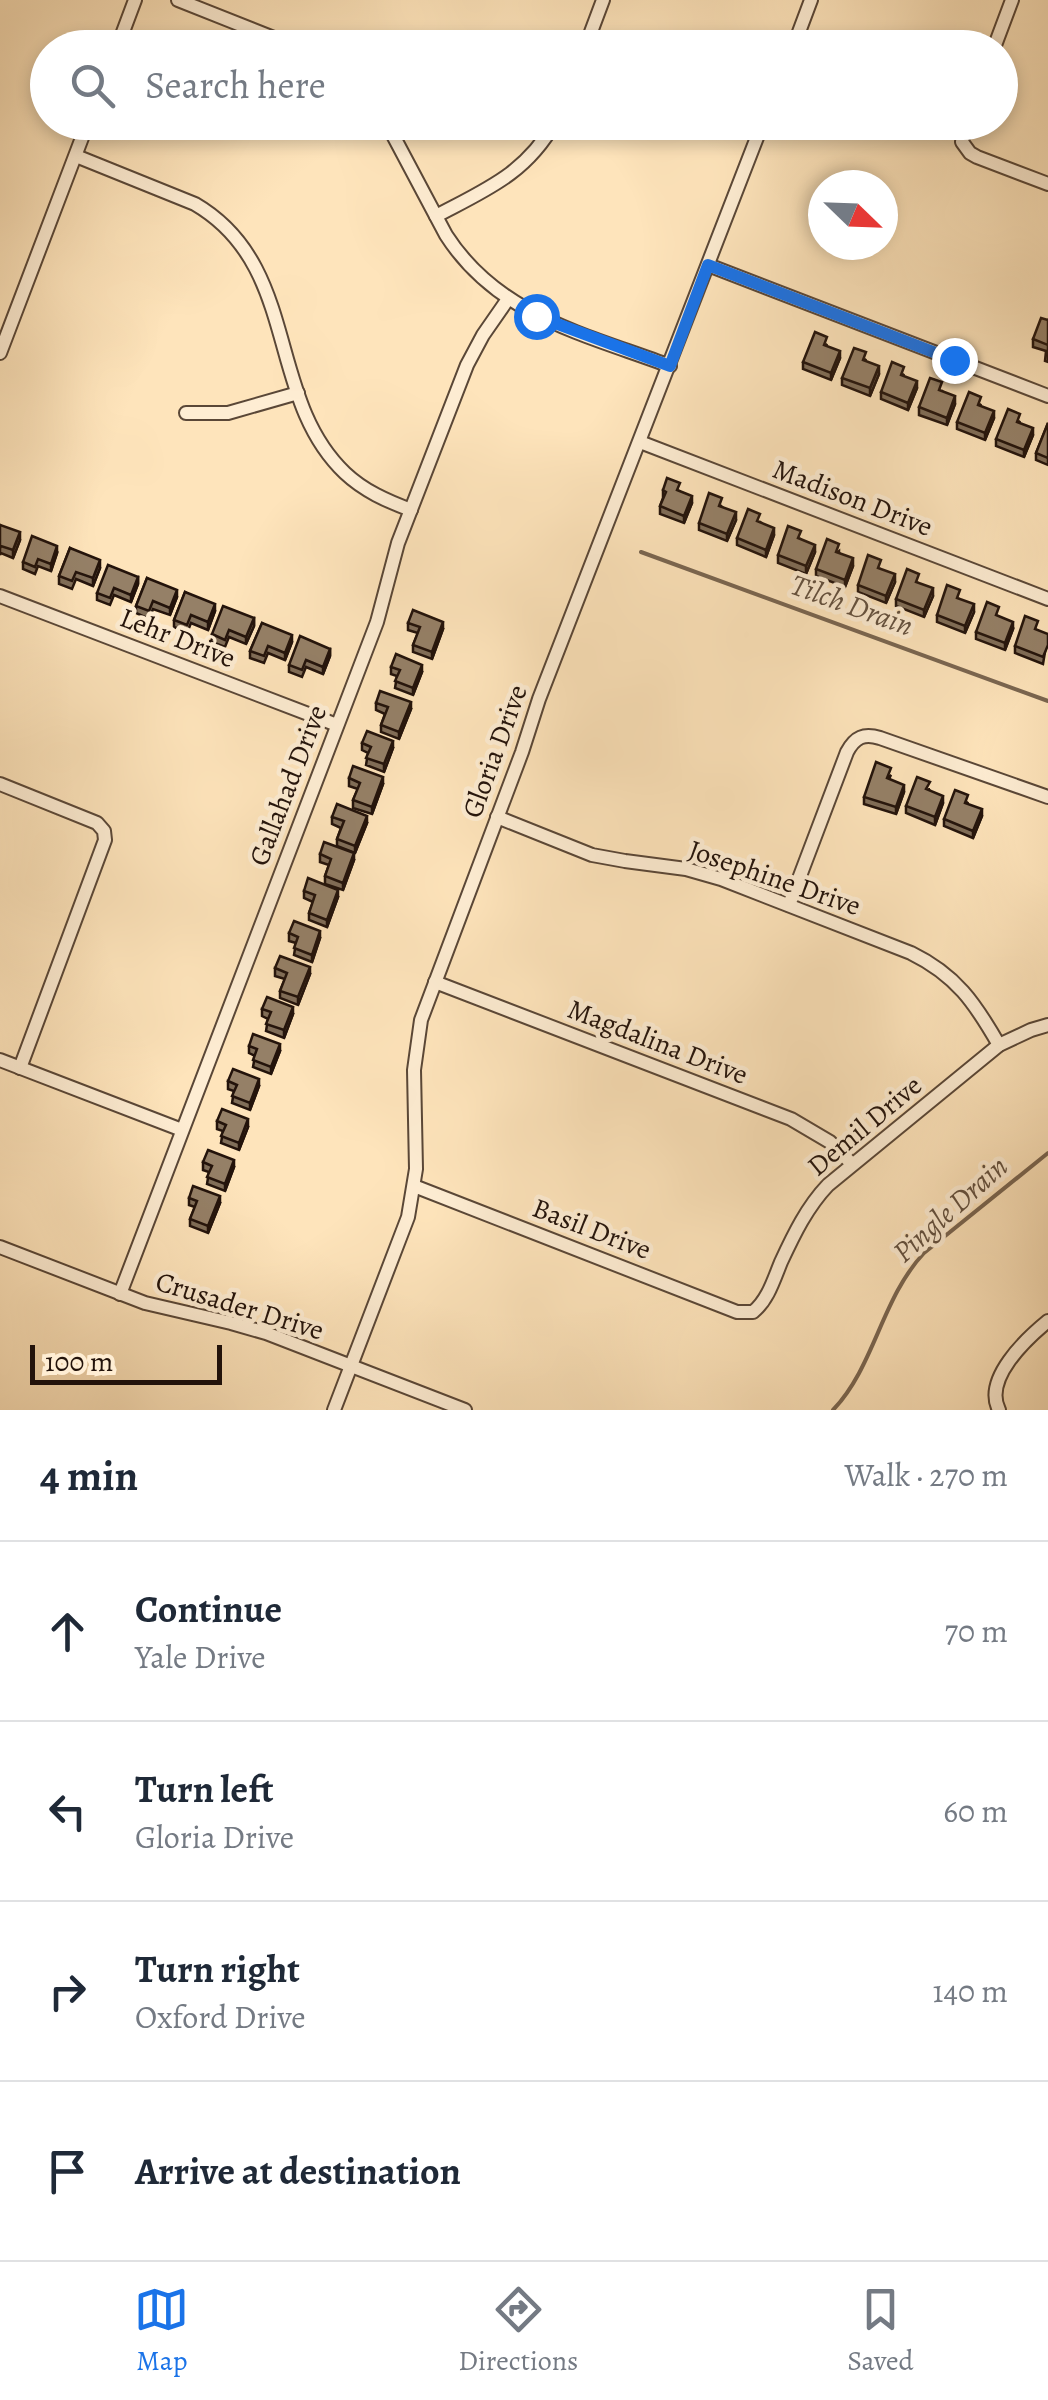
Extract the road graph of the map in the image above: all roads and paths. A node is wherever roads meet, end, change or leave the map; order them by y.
1 (135, 0) edge
2 (178, 0) edge
3 (604, 0) edge
4 (811, 0) edge
5 (1012, 0) edge
6 (124, 30) edge
7 (254, 30) edge
8 (592, 30) edge
9 (800, 30) edge
10 (1001, 30) edge
11 (82, 140) edge
12 (396, 140) edge
13 (543, 140) edge
14 (757, 140) edge
15 (962, 140) edge
16 (76, 156) junction
17 (1048, 184) edge
18 (436, 216) junction
19 (708, 265) junction
20 (508, 299) junction
21 (0, 352) edge
22 (670, 366) junction
23 (298, 393) junction
24 (1048, 396) edge
25 (186, 413) dead end
26 (640, 442) junction
27 (412, 510) junction
28 (0, 596) edge
29 (1048, 598) edge
30 (337, 725) junction
31 (0, 784) edge
32 (1048, 797) edge
33 (497, 818) junction
34 (788, 905) junction
35 (435, 982) junction
36 (1048, 1025) edge
37 (999, 1045) junction
38 (0, 1060) edge
39 (20, 1068) junction
40 (182, 1130) junction
41 (852, 1164) junction
42 (414, 1186) junction
43 (0, 1248) edge
44 (120, 1294) junction
45 (752, 1312) joint
46 (1048, 1321) edge
47 (351, 1366) junction
48 (997, 1407) edge
49 (334, 1410) edge
50 (465, 1410) edge

1 - 6 street
2 - 7 street
3 - 8 street
4 - 9 street
5 - 10 street
11 - 16 street
12 - 18 street
13 - 18 street
14 - 19 street, Gloria Drive
15 - 17 street
16 - 21 street
16 - 23 street
18 - 20 street
19 - 22 street, Gloria Drive
19 - 24 street
20 - 22 street
20 - 27 street, Gallahad Drive
22 - 26 street, Gloria Drive
23 - 25 street
23 - 27 street
26 - 29 street, Madison Drive
26 - 33 street, Gloria Drive
27 - 30 street, Gallahad Drive
28 - 30 street, Lehr Drive
30 - 40 street, Gallahad Drive
31 - 39 street
32 - 34 street
33 - 34 street, Josephine Drive
33 - 35 street, Gloria Drive
34 - 37 street, Josephine Drive
35 - 41 street, Magdalina Drive
35 - 42 street, Gloria Drive
36 - 37 street, Demil Drive
37 - 41 street, Demil Drive
38 - 39 street
39 - 40 street
40 - 44 street, Gallahad Drive
41 - 45 street, Demil Drive
42 - 45 street, Basil Drive
42 - 47 street, Gloria Drive
43 - 44 street, Crusader Drive
44 - 47 street, Crusader Drive
46 - 48 street
47 - 49 street, Gloria Drive
47 - 50 street, Crusader Drive

